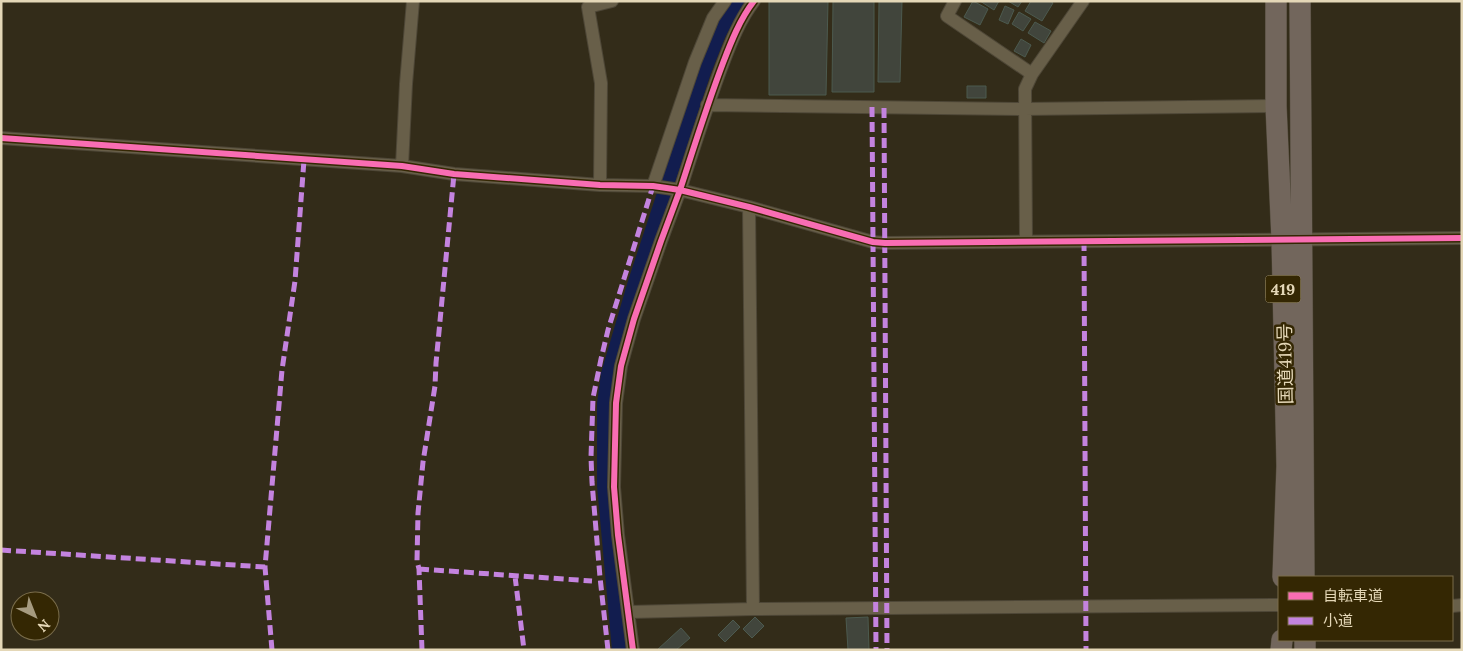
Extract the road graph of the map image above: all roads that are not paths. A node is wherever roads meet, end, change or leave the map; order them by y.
1 (413, 1) edge
2 (612, 1) edge
3 (725, 1) edge
4 (754, 1) edge
5 (955, 1) edge
6 (1083, 1) edge
7 (1276, 1) edge
8 (1300, 1) edge
9 (1032, 74) junction
10 (707, 105) junction
11 (1276, 106) junction
12 (1024, 109) junction
13 (1, 138) edge
14 (402, 166) junction
15 (600, 184) junction
16 (653, 186) junction
17 (680, 190) junction
18 (749, 207) junction
19 (1462, 238) edge
20 (1292, 240) junction
21 (1026, 241) junction
22 (1283, 576) edge
23 (1304, 576) edge
24 (1278, 605) edge
25 (753, 609) junction
26 (629, 612) junction
27 (633, 650) edge

1 - 14 street
2 - 15 street
3 - 16 street
4 - 10 street
5 - 9 street
6 - 9 street
7 - 11 highway, 国道419号 / 419
8 - 20 highway, 国道419号 / 419
9 - 12 street
10 - 12 street
10 - 17 street
11 - 12 street
11 - 20 highway, 国道419号 / 419
12 - 21 street
13 - 14 street
14 - 15 street
15 - 16 street
16 - 17 street
17 - 18 street
17 - 26 street
18 - 21 street
18 - 25 street
19 - 20 street
20 - 21 street
20 - 22 highway, 国道419号 / 419
20 - 23 highway, 国道419号 / 419
24 - 25 street
25 - 26 street
26 - 27 street

